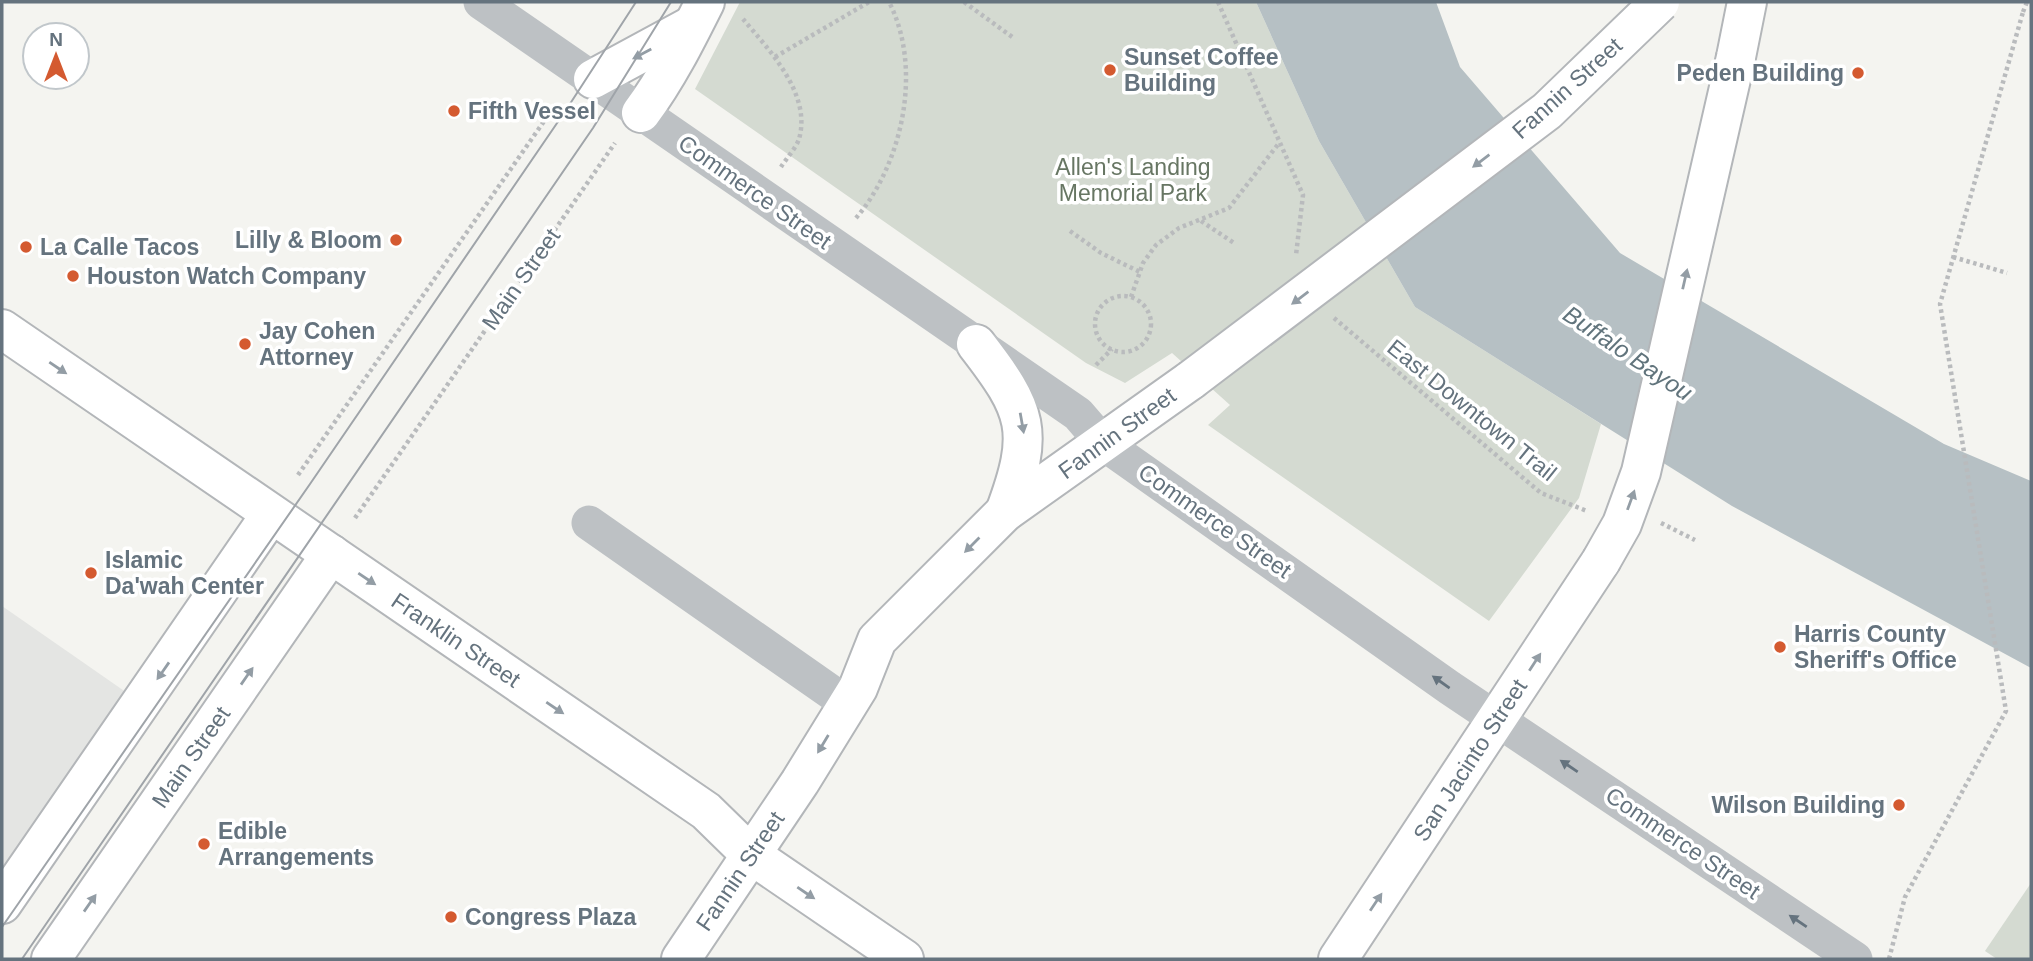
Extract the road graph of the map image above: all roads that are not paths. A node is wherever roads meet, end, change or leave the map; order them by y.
1 (481, 2) edge
2 (1660, 2) edge
3 (1747, 2) edge
4 (698, 14) edge
5 (593, 79) junction
6 (641, 113) junction
7 (2, 330) edge
8 (976, 344) junction
9 (1103, 443) junction
10 (1005, 512) junction
11 (271, 514) junction
12 (589, 523) dead end
13 (331, 554) junction
14 (848, 704) junction
15 (1498, 719) junction
16 (750, 854) junction
17 (2, 904) edge
18 (51, 959) edge
19 (681, 959) edge
20 (904, 959) edge
21 (1338, 959) edge
22 (1855, 959) edge

1 - 5 street, Commerce Street
2 -> 9 main road, Fannin Street, bridge
15 -> 3 main road, San Jacinto Street, bridge
4 -> 5 main road
4 - 6 main road
5 - 6 street, Commerce Street
6 - 8 street, Commerce Street
7 -> 11 main road, Franklin Street
8 - 9 street, Commerce Street
8 -> 10 main road
9 - 10 main road, Fannin Street
15 -> 9 street, Commerce Street
10 -> 14 main road, Fannin Street
11 - 13 main road, Franklin Street
11 -> 17 main road
12 - 14 street
13 -> 16 main road, Franklin Street
18 -> 13 main road, Main Street
14 -> 16 main road, Fannin Street
21 -> 15 main road, San Jacinto Street
22 -> 15 street, Commerce Street
16 - 19 main road, Fannin Street
16 -> 20 main road, Franklin Street

